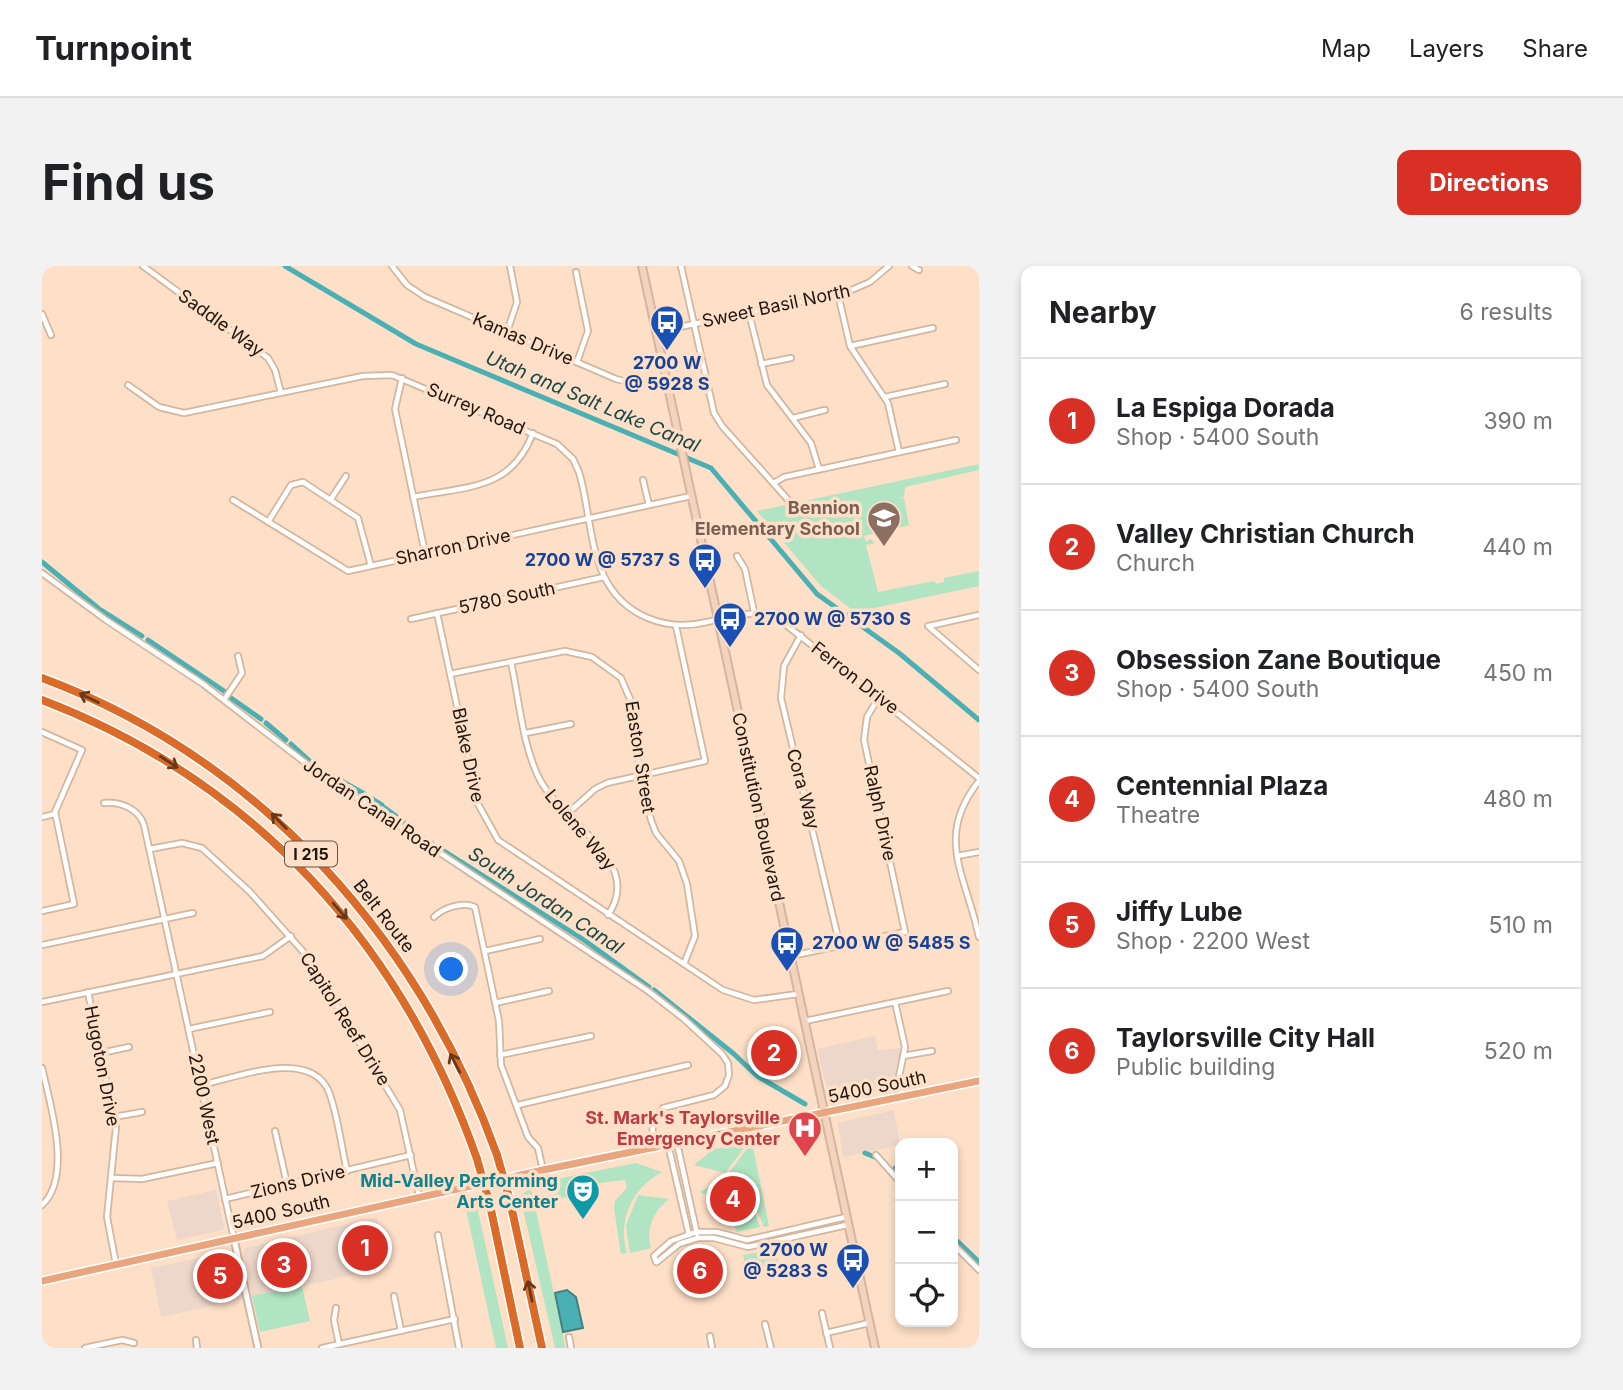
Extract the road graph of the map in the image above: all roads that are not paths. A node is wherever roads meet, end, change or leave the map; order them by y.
1 (143, 266) edge
2 (392, 266) edge
3 (510, 266) edge
4 (642, 266) edge
5 (683, 266) edge
6 (889, 266) edge
7 (912, 266) edge
8 (919, 270) dead end
9 (576, 272) dead end
10 (838, 294) junction
11 (749, 313) junction
12 (42, 314) edge
13 (694, 324) junction
14 (933, 328) dead end
15 (507, 332) junction
16 (656, 332) junction
17 (51, 335) dead end
18 (850, 346) junction
19 (791, 358) dead end
20 (577, 362) junction
21 (761, 364) junction
22 (402, 378) junction
23 (666, 379) junction
24 (945, 384) dead end
25 (128, 385) dead end
26 (281, 393) junction
27 (884, 397) junction
28 (825, 410) dead end
29 (793, 418) junction
30 (533, 433) junction
31 (956, 440) dead end
32 (899, 452) junction
33 (819, 469) junction
34 (346, 476) dead end
35 (643, 480) dead end
36 (774, 483) junction
37 (691, 496) junction
38 (413, 497) junction
39 (331, 499) junction
40 (233, 500) dead end
41 (790, 502) dead end
42 (649, 505) junction
43 (589, 518) junction
44 (268, 522) junction
45 (425, 553) junction
46 (737, 556) dead end
47 (371, 566) junction
48 (42, 573) edge
49 (604, 577) junction
50 (754, 612) junction
51 (437, 613) junction
52 (979, 615) edge
53 (411, 619) dead end
54 (718, 620) junction
55 (676, 626) junction
56 (801, 635) junction
57 (238, 656) dead end
58 (511, 662) junction
59 (979, 670) edge
60 (450, 674) junction
61 (42, 678) edge
62 (879, 697) junction
63 (224, 699) junction
64 (42, 700) edge
65 (571, 724) dead end
66 (42, 732) edge
67 (526, 733) junction
68 (641, 775) junction
69 (979, 779) edge
70 (104, 803) dead end
71 (55, 814) junction
72 (567, 814) junction
73 (42, 817) edge
74 (150, 849) junction
75 (979, 852) edge
76 (957, 856) junction
77 (42, 911) edge
78 (193, 913) dead end
79 (608, 915) junction
80 (165, 918) junction
81 (434, 918) dead end
82 (291, 936) junction
83 (979, 937) edge
84 (540, 939) dead end
85 (42, 945) edge
86 (840, 946) junction
87 (485, 951) junction
88 (790, 956) junction
89 (684, 964) junction
90 (177, 974) junction
91 (549, 991) dead end
92 (948, 991) dead end
93 (88, 992) junction
94 (798, 994) junction
95 (42, 1002) edge
96 (895, 1002) junction
97 (495, 1003) junction
98 (270, 1012) dead end
99 (804, 1021) junction
100 (189, 1029) junction
101 (591, 1036) dead end
102 (129, 1047) dead end
103 (932, 1051) dead end
104 (101, 1052) junction
105 (500, 1055) junction
106 (903, 1056) junction
107 (688, 1065) dead end
108 (42, 1068) edge
109 (979, 1081) edge
110 (201, 1085) junction
111 (903, 1097) junction
112 (518, 1105) junction
113 (142, 1112) dead end
114 (824, 1114) junction
115 (114, 1117) junction
116 (275, 1131) dead end
117 (677, 1142) junction
118 (668, 1143) junction
119 (654, 1146) junction
120 (876, 1154) dead end
121 (411, 1156) junction
122 (218, 1163) junction
123 (543, 1170) junction
124 (346, 1171) junction
125 (895, 1176) edge
126 (112, 1178) junction
127 (287, 1184) junction
128 (419, 1196) junction
129 (225, 1199) junction
130 (42, 1205) edge
131 (846, 1221) junction
132 (438, 1235) dead end
133 (697, 1235) junction
134 (689, 1237) junction
135 (234, 1239) junction
136 (958, 1249) edge
137 (116, 1265) junction
138 (979, 1270) edge
139 (42, 1281) edge
140 (394, 1296) dead end
141 (336, 1308) dead end
142 (822, 1313) dead end
143 (456, 1319) junction
144 (869, 1323) junction
145 (765, 1324) dead end
146 (401, 1331) junction
147 (826, 1333) junction
148 (710, 1336) dead end
149 (569, 1337) dead end
150 (196, 1340) dead end
151 (134, 1343) dead end
152 (339, 1344) junction
153 (85, 1348) edge
154 (197, 1348) edge
155 (258, 1348) edge
156 (322, 1348) edge
157 (459, 1348) edge
158 (520, 1348) edge
159 (542, 1348) edge
160 (572, 1348) edge
161 (712, 1348) edge
162 (771, 1348) edge
163 (830, 1348) edge
164 (875, 1348) edge

1 - 26 street, Saddle Way
2 - 15 street, Kamas Drive
3 - 15 street
4 - 16 main road, Constitution Boulevard
5 - 13 street
6 - 10 street, Sweet Basil North
7 - 8 street
9 - 20 street
10 - 11 street, Sweet Basil North
10 - 18 street
11 - 13 street, Sweet Basil North
11 - 21 street
12 - 17 street
13 - 16 street, Sweet Basil North
13 - 36 street
14 - 18 street
15 - 20 street, Kamas Drive
16 - 23 main road, Constitution Boulevard
18 - 27 street
19 - 21 street
20 - 23 street, Kamas Drive
21 - 29 street
22 - 26 street, Surrey Road
22 - 30 street, Surrey Road
22 - 38 street
23 - 37 main road, Constitution Boulevard
24 - 27 street
25 - 26 street, Surrey Road
27 - 32 street
28 - 29 street
29 - 33 street
30 - 38 street
30 - 43 street, Surrey Road
31 - 32 street
32 - 33 street
33 - 36 street
34 - 39 street
35 - 42 street
36 - 41 street
37 - 42 street, Sharron Drive
37 - 54 main road, Constitution Boulevard
38 - 45 street
39 - 44 street
39 - 47 street
40 - 44 street, Sharron Drive
42 - 43 street, Sharron Drive
43 - 45 street, Sharron Drive
43 - 49 street, Surrey Road
44 - 47 street, Sharron Drive
45 - 47 street, Sharron Drive
46 - 50 street
48 - 63 street, Jordan Canal Road
49 - 51 street, 5780 South
49 - 55 street, Surrey Road
50 - 54 street
50 - 56 street, Ferron Drive
51 - 53 street, 5780 South
51 - 60 street, Blake Drive
52 - 59 street
54 - 55 street, Surrey Road
54 - 88 main road, Constitution Boulevard
55 - 68 street
56 - 62 street, Ferron Drive
56 - 86 street, Cora Way
57 - 63 street
58 - 60 street, Easton Street
58 - 67 street, Lolene Way
58 - 68 street, Easton Street
60 - 79 street, Blake Drive
159 -> 61 highway, Belt Route / I 215, bridge
62 - 69 street, Ferron Drive
62 - 86 street, Ralph Drive
63 - 119 street, Jordan Canal Road
64 -> 158 highway, Belt Route / I 215, bridge
65 - 67 street
66 - 71 street
67 - 72 street, Lolene Way
68 - 72 street
68 - 89 street, Easton Street
69 - 76 street
70 - 74 street, 2200 West
71 - 73 street
71 - 77 street
72 - 79 street, Lolene Way
74 - 80 street, 2200 West
74 - 82 street, Capitol Reef Drive
75 - 76 street
76 - 83 street
78 - 80 street
79 - 89 street, Blake Drive
80 - 85 street
80 - 90 street, 2200 West
81 - 87 street
82 - 90 street
82 - 121 street, Capitol Reef Drive
84 - 87 street
86 - 88 street
87 - 97 street
88 - 94 main road, Constitution Boulevard
89 - 94 street, Blake Drive
90 - 93 street
90 - 100 street, 2200 West
91 - 97 street
92 - 96 street
93 - 95 street
93 - 104 street, Hugoton Drive
94 - 99 main road, Constitution Boulevard
96 - 99 street
96 - 106 street
97 - 105 street
98 - 100 street
99 - 114 main road, Constitution Boulevard
100 - 110 street, 2200 West
101 - 105 street
102 - 104 street
103 - 106 street
104 - 115 street, Hugoton Drive
105 - 112 street
106 - 111 street
107 - 112 street
108 - 130 street
109 - 111 main road, 5400 South
110 - 122 street, 2200 West
110 - 124 street
111 - 114 main road, 5400 South
112 - 123 street
113 - 115 street
114 - 117 main road, 5400 South
114 - 131 main road, Constitution Boulevard
115 - 126 street, Hugoton Drive
116 - 127 street
117 - 118 main road, 5400 South
117 - 133 street
118 - 119 main road, 5400 South
118 - 134 street
119 - 123 main road, 5400 South
120 - 125 street
121 - 124 street, Zions Drive
121 - 128 street, Capitol Reef Drive
122 - 126 street
122 - 129 street, 2200 West
123 - 128 main road, 5400 South
124 - 127 street, Zions Drive
126 - 137 street, Hugoton Drive
127 - 129 street, Zions Drive
128 - 135 main road, 5400 South
129 - 135 street, 2200 West
131 - 133 street
131 - 144 main road, Constitution Boulevard
132 - 143 street
133 - 134 street
134 - 134 street
135 - 137 main road, 5400 South
135 - 155 street, 2200 West
136 - 138 street
137 - 139 main road, 5400 South
140 - 146 street
141 - 152 street
142 - 147 street
143 - 146 street
143 - 157 street
144 - 147 street
144 - 164 main road, Constitution Boulevard
145 - 162 street
146 - 152 street
147 - 163 street
148 - 161 street
149 - 160 street
150 - 154 street
151 - 153 street
152 - 156 street

